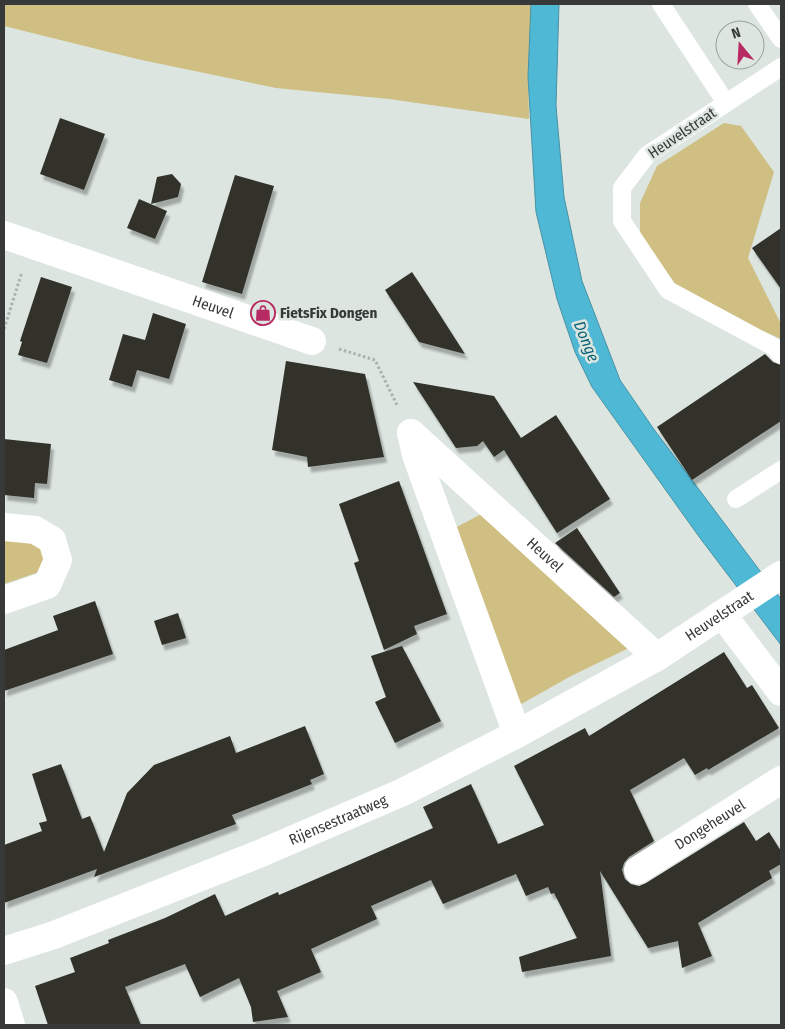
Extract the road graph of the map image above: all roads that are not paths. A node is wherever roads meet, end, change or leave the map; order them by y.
1 (661, 4) edge
2 (757, 4) edge
3 (781, 39) edge
4 (781, 67) edge
5 (726, 103) junction
6 (4, 235) edge
7 (312, 342) road end
8 (781, 356) edge
9 (781, 470) edge
10 (736, 500) dead end
11 (4, 527) edge
12 (780, 576) edge
13 (4, 600) edge
14 (722, 614) junction
15 (657, 657) junction
16 (781, 692) edge
17 (517, 734) junction
18 (781, 780) edge
19 (638, 870) dead end
20 (4, 950) edge
21 (4, 1002) edge
22 (11, 1025) edge

1 - 5 lane
2 - 3 lane
4 - 5 lane, Heuvelstraat
5 - 8 lane, Heuvelstraat
6 - 7 street, Heuvel
9 - 10 lane
11 - 13 street
12 - 14 street, Heuvelstraat
14 - 15 street, Heuvelstraat
14 - 16 street
15 - 17 street, Rijensestraatweg
15 - 17 street, Heuvel
17 - 20 street, Rijensestraatweg
18 - 19 street, Dongeheuvel
21 - 22 street

